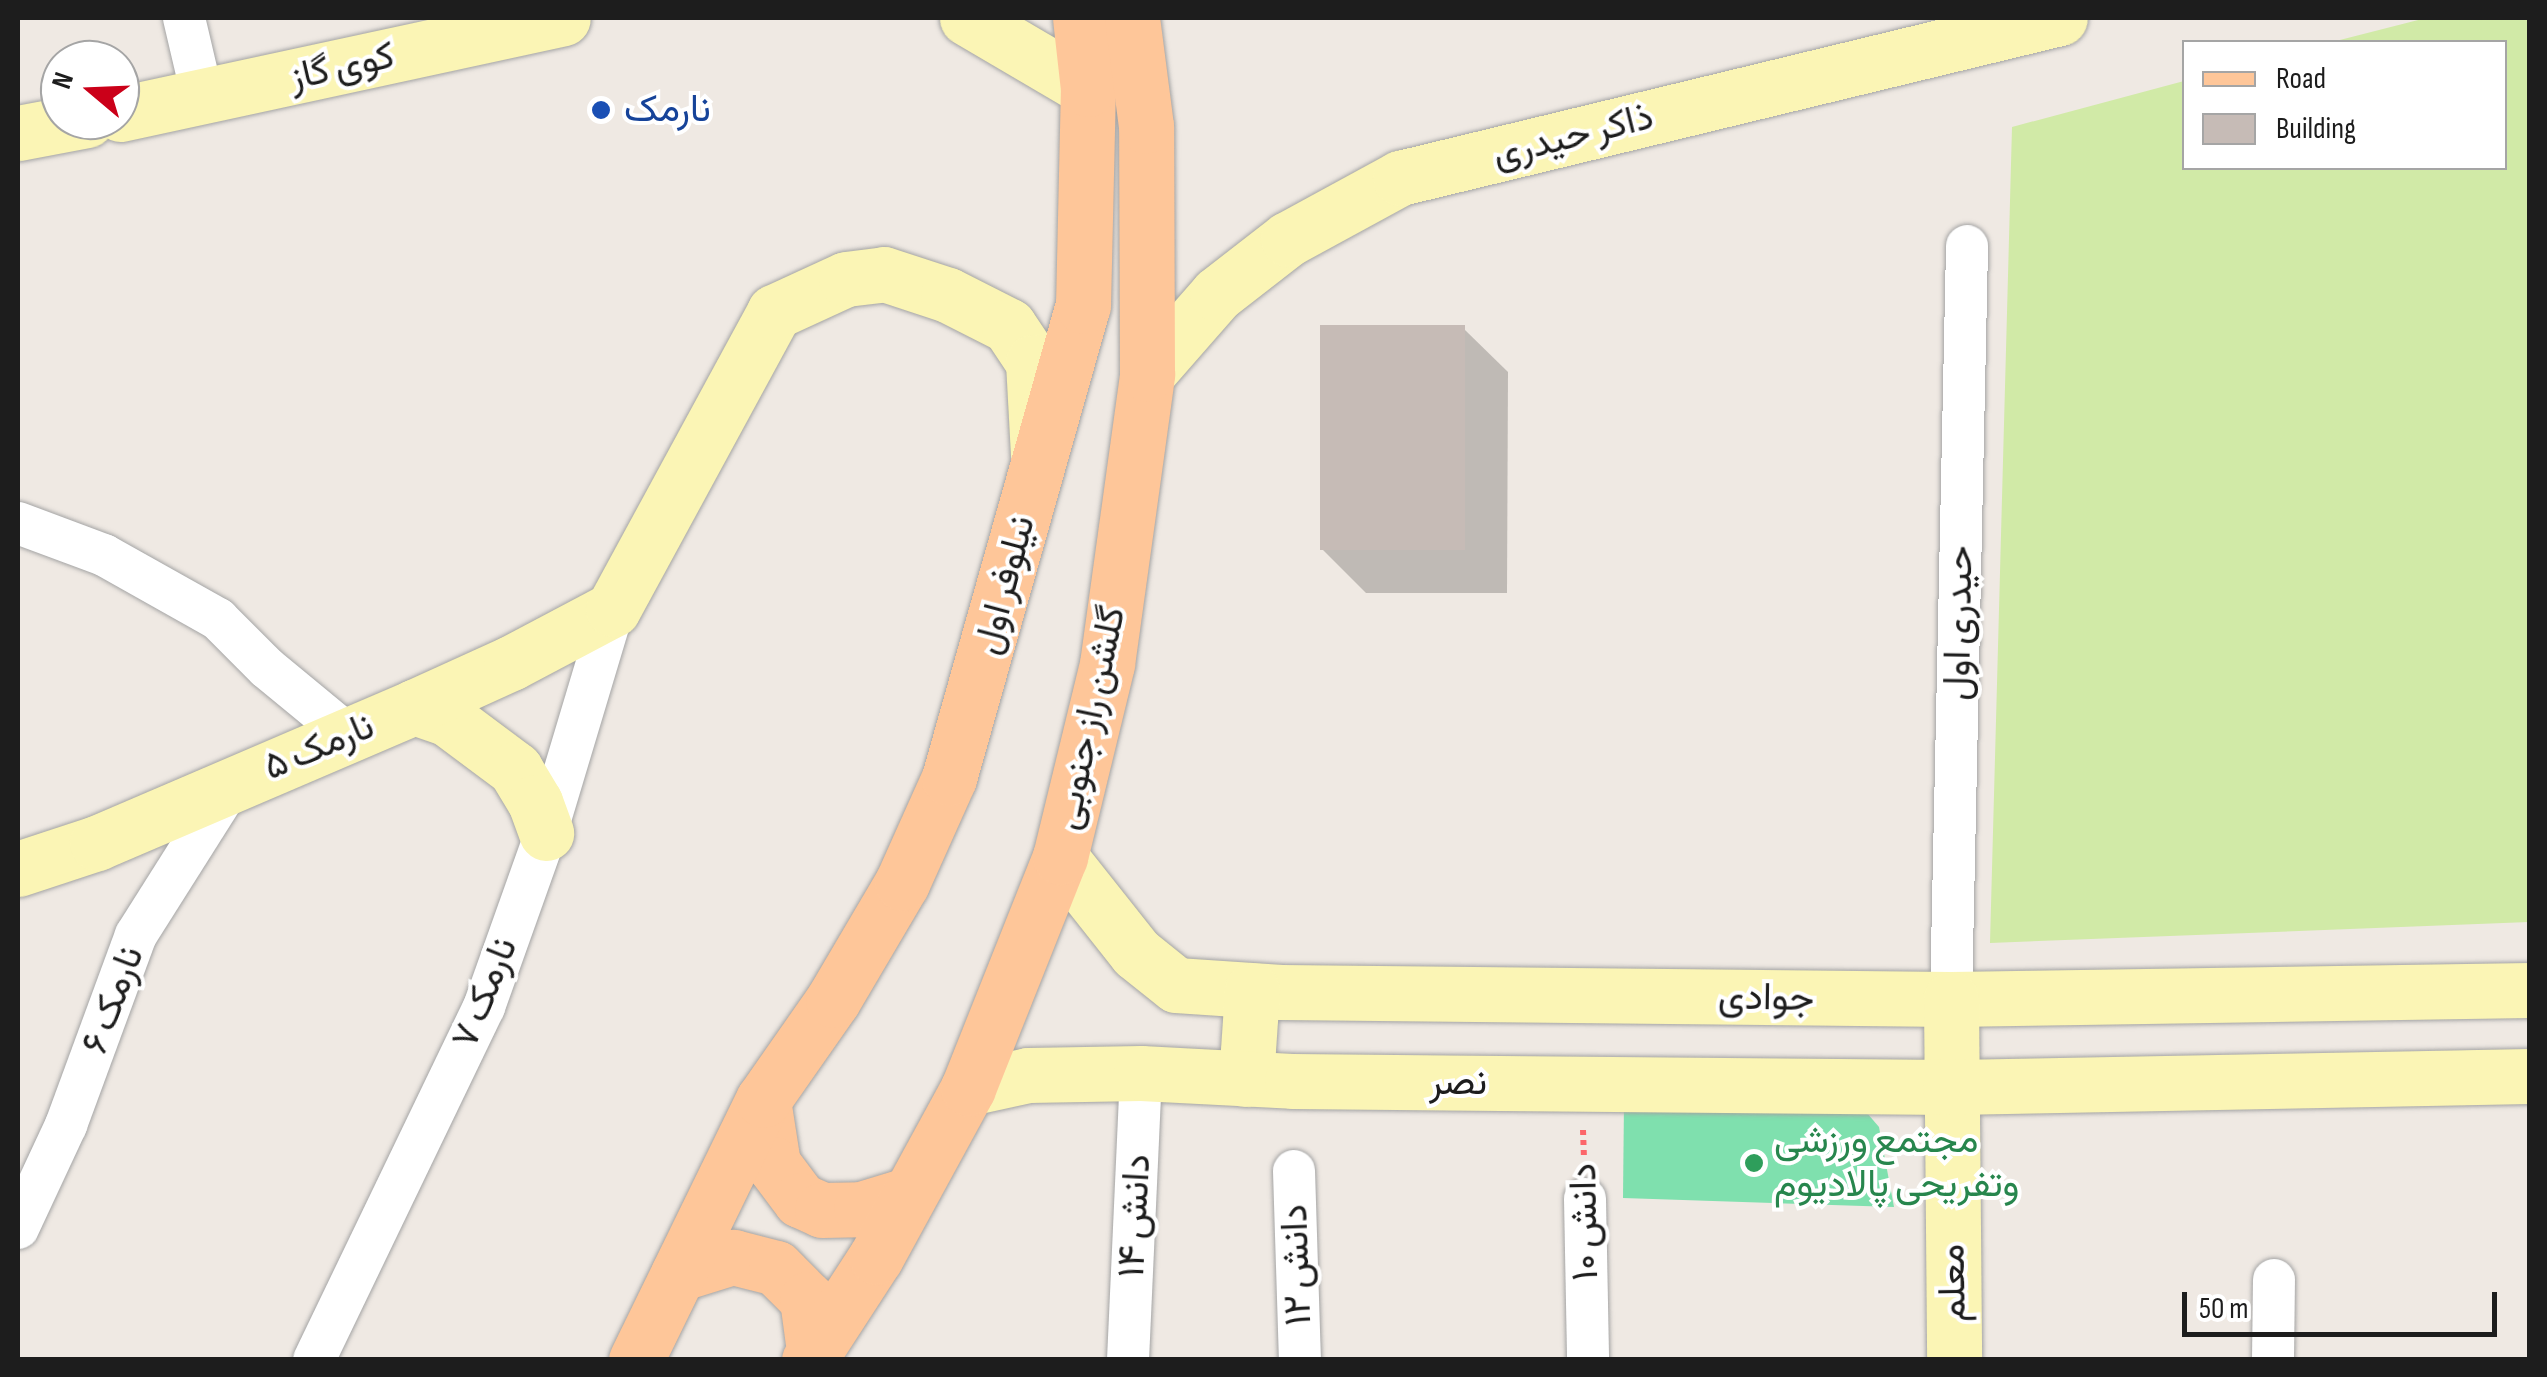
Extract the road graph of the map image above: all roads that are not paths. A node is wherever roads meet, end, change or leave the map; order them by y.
1 (184, 18) edge
2 (564, 18) edge
3 (967, 18) edge
4 (1080, 18) edge
5 (1132, 18) edge
6 (2060, 18) edge
7 (496, 25) edge
8 (1088, 89) junction
9 (204, 98) junction
10 (140, 110) edge
11 (1967, 246) dead end
12 (1147, 374) junction
13 (1038, 464) junction
14 (18, 523) edge
15 (612, 609) junction
16 (414, 706) junction
17 (347, 734) junction
18 (232, 785) junction
19 (546, 833) junction
20 (1060, 857) junction
21 (18, 869) edge
22 (1252, 990) junction
23 (2530, 990) edge
24 (1951, 1000) junction
25 (1142, 1073) junction
26 (2530, 1076) edge
27 (1246, 1079) junction
28 (1950, 1087) junction
29 (968, 1088) junction
30 (764, 1100) junction
31 (1294, 1171) dead end
32 (906, 1195) junction
33 (1585, 1199) road end
34 (18, 1228) edge
35 (678, 1274) junction
36 (2274, 1280) dead end
37 (812, 1356) edge
38 (314, 1360) edge
39 (636, 1360) edge
40 (1128, 1360) edge
41 (1300, 1360) edge
42 (1588, 1360) edge
43 (1954, 1360) edge
44 (2273, 1360) edge

1 - 9 street
2 - 7 street, کوی گاز
3 - 8 street
4 - 8 main road
5 - 12 main road, گلشن راز جنوبی
6 - 12 street, ذاکر حیدری
7 - 9 street, کوی گاز
8 - 13 main road
9 - 10 street, کوی گاز
11 - 24 street, حیدری اول
12 - 20 main road, گلشن راز جنوبی
13 - 15 street, نیلوفر اول
13 - 30 main road, نیلوفر اول
14 - 17 street
15 - 16 street, نارمک ۵
15 - 19 street, نارمک ۷
16 - 17 street, نارمک ۵
16 - 19 street
17 - 18 street, نارمک ۵
18 - 21 street, نارمک ۵
18 - 34 street, نارمک ۶
19 - 38 street, نارمک ۷
20 - 22 street, جوادی
20 - 29 main road, گلشن راز جنوبی
22 - 24 street, جوادی
22 - 27 street
23 - 24 street, جوادی
24 - 28 street, معلم
25 - 27 street, نصر
25 - 29 street, نصر
25 - 40 street, دانش ۱۴
26 - 28 street
27 - 28 street, نصر
28 - 43 street, معلم
29 - 32 main road, گلشن راز جنوبی
30 - 32 main road
30 - 35 main road, نیلوفر اول
31 - 41 street, دانش ۱۲
32 - 37 main road, گلشن راز جنوبی
33 - 42 street, دانش ۱۰
35 - 37 main road
35 - 39 main road, نیلوفر اول
36 - 44 street

